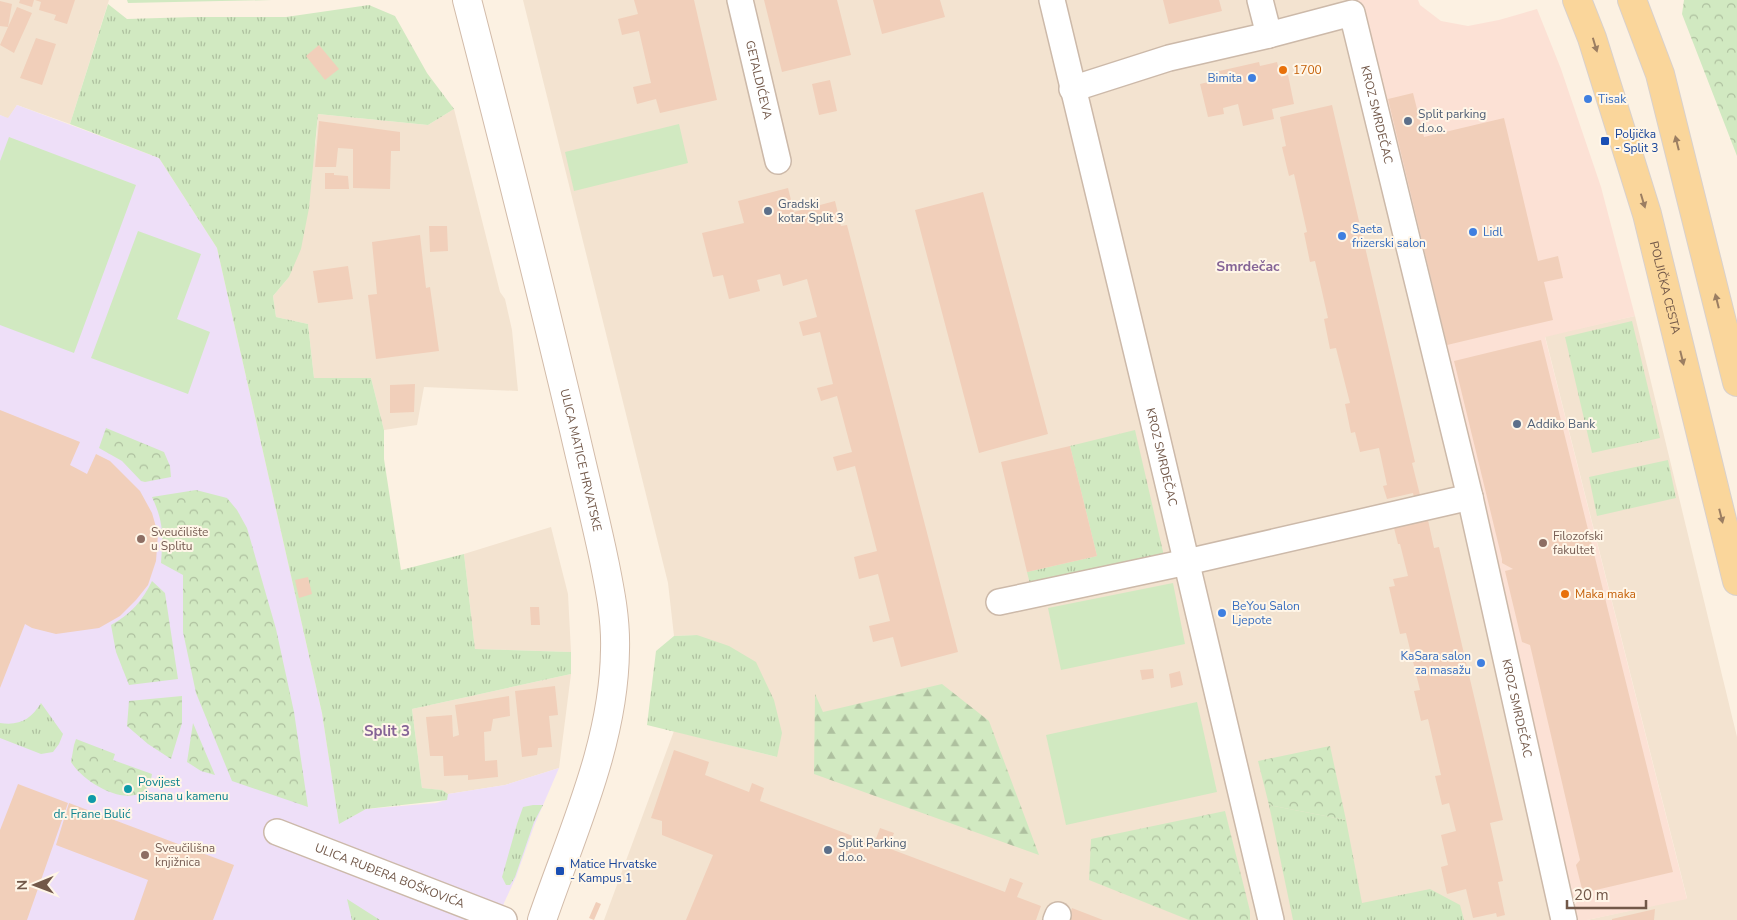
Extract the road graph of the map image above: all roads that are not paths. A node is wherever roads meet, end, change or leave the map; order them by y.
1 (467, 0) edge
2 (740, 0) edge
3 (1052, 0) edge
4 (1260, 0) edge
5 (1577, 0) edge
6 (1632, 0) edge
7 (1269, 35) junction
8 (1072, 89) junction
9 (778, 161) dead end
10 (1737, 382) edge
11 (1470, 497) junction
12 (1187, 562) junction
13 (1737, 581) edge
14 (1000, 602) dead end
15 (277, 832) dead end
16 (504, 920) edge
17 (542, 920) edge
18 (1271, 920) edge
19 (1564, 920) edge

1 - 17 street, ULICA MATICE HRVATSKE
2 - 9 street, GETALDIĆEVA
3 - 8 street, KROZ SMRDEČAC
4 - 7 street
5 -> 13 main road, POLJIČKA CESTA
10 -> 6 main road
7 - 8 street, KROZ SMRDEČAC
7 - 11 street, KROZ SMRDEČAC
8 - 12 street, KROZ SMRDEČAC
11 - 12 street
11 - 19 street, KROZ SMRDEČAC
12 - 14 street
12 - 18 street, KROZ SMRDEČAC
15 - 16 street, ULICA RUĐERA BOŠKOVIĆA

